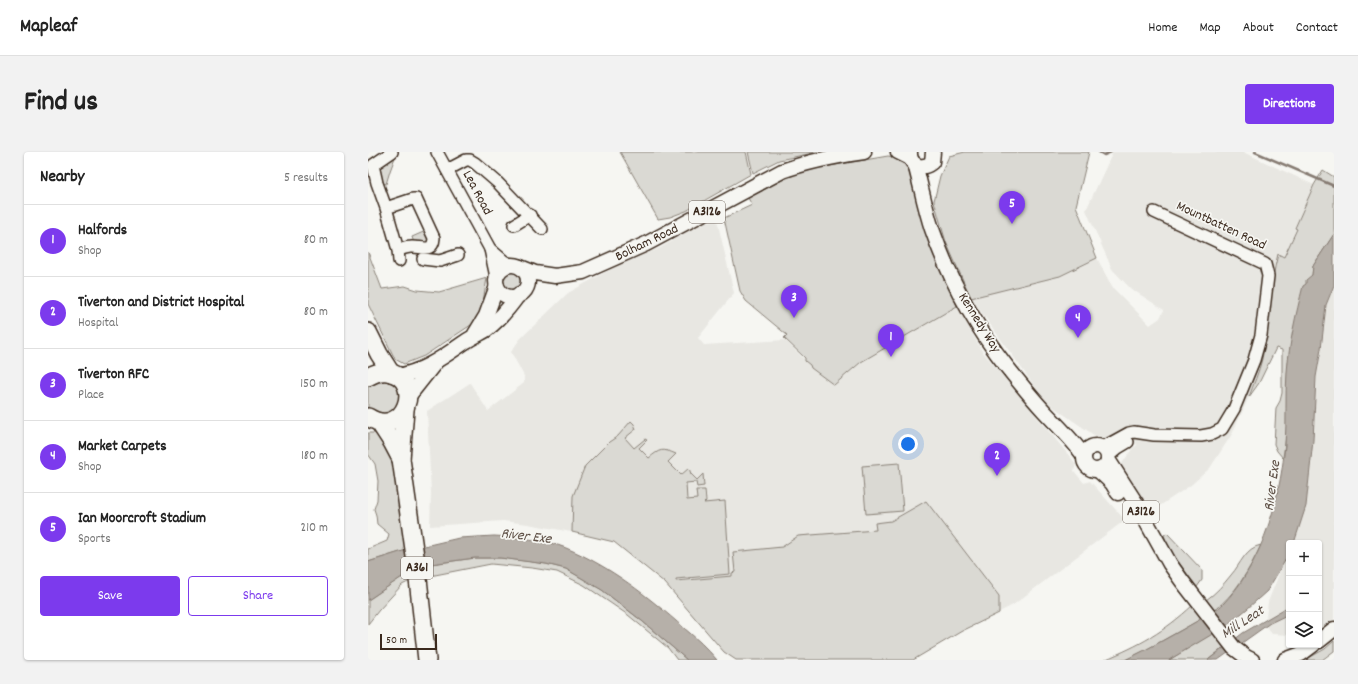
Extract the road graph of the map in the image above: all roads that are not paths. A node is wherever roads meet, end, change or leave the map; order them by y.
1 (392, 152) edge
2 (437, 152) edge
3 (864, 152) edge
4 (898, 152) edge
5 (933, 156) edge
6 (912, 158) edge
7 (371, 164) edge
8 (447, 170) junction
9 (926, 204) junction
10 (386, 208) junction
11 (1154, 212) dead end
12 (530, 215) junction
13 (514, 225) dead end
14 (542, 230) dead end
15 (428, 248) junction
16 (490, 249) junction
17 (458, 255) dead end
18 (516, 266) junction
19 (583, 272) junction
20 (496, 282) junction
21 (523, 291) junction
22 (368, 332) edge
23 (474, 336) junction
24 (435, 363) junction
25 (394, 374) junction
26 (368, 377) edge
27 (407, 403) junction
28 (372, 420) edge
29 (1099, 453) junction
30 (401, 459) junction
31 (1098, 470) junction
32 (1170, 564) junction
33 (1334, 629) edge
34 (1322, 639) edge
35 (1309, 648) edge
36 (428, 660) edge
37 (1252, 660) edge
38 (1285, 660) edge

1 - 7 street
2 - 8 street, Lea Road
3 - 19 main road, Bolham Road / A3126
4 - 6 main road
5 - 6 main road
5 - 9 main road, Kennedy Way / A3126
6 - 9 main road, Kennedy Way / A3126
7 - 10 street
8 - 12 street
8 - 16 street, Lea Road
9 - 29 main road, Kennedy Way / A3126
10 - 15 street
10 - 15 street
11 - 29 street, Mountbatten Road
12 - 13 street
12 - 14 street
15 - 17 street
16 - 18 street, Lea Road
16 - 20 street, Lea Road
18 - 19 main road, Bolham Road / A3126
18 - 20 main road
18 - 21 main road
19 - 21 main road, Bolham Road / A3126
20 - 21 main road
20 - 23 main road
21 - 23 main road
22 - 25 highway
23 - 24 main road
24 - 25 main road
24 - 27 main road
25 - 26 highway
25 - 27 highway
27 - 28 highway
27 - 30 highway, A361
28 - 30 highway, A361
29 - 31 main road
29 - 31 main road, A3126
29 - 32 main road, Kennedy Way / A3126
30 - 36 highway, A361
31 - 32 main road, Kennedy Way / A3126
32 - 37 main road, Kennedy Way / A3126
33 - 34 main road
35 - 38 main road

